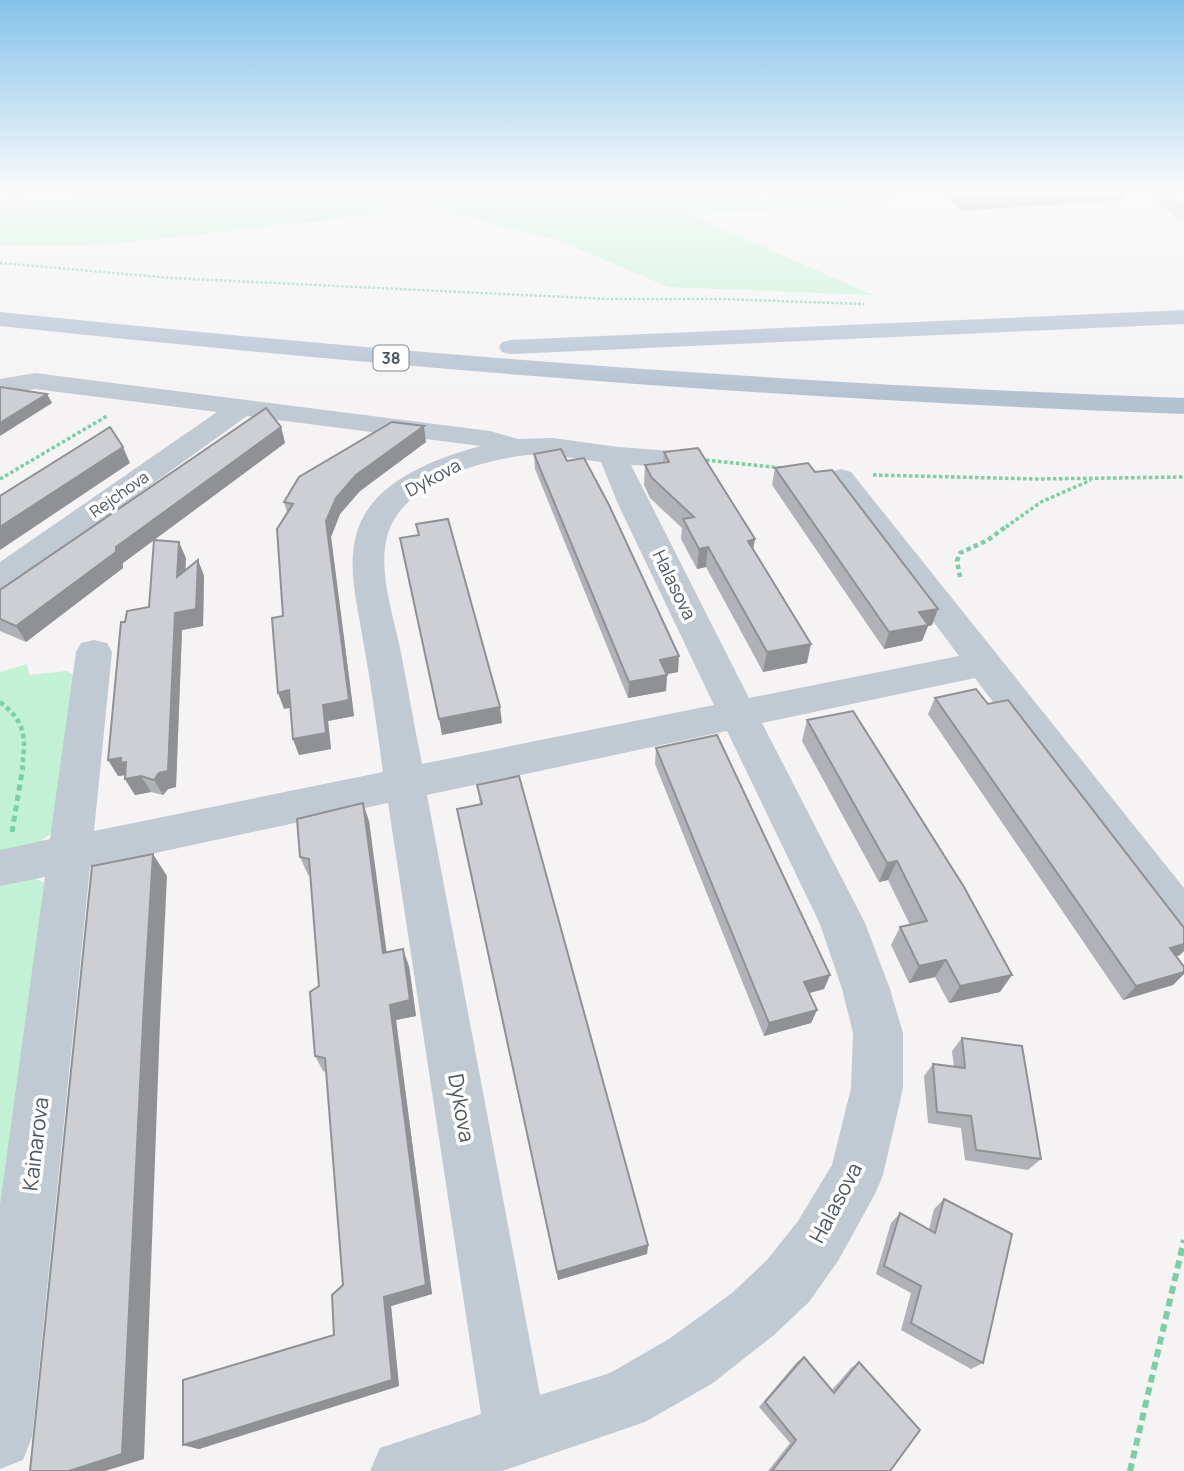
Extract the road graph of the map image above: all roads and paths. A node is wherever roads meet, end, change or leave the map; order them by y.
1 (0, 263) edge
2 (876, 305) dead end
3 (1184, 317) edge
4 (0, 318) edge
5 (139, 334) junction
6 (0, 387) edge
7 (136, 395) junction
8 (1105, 404) junction
9 (1184, 406) edge
10 (239, 409) junction
11 (1184, 412) edge
12 (515, 447) junction
13 (612, 455) junction
14 (678, 458) joint
15 (783, 469) edge
16 (852, 476) joint
17 (1184, 477) edge
18 (1095, 478) junction
19 (0, 479) edge
20 (0, 578) edge
21 (960, 632) junction
22 (94, 652) dead end
23 (984, 663) junction
24 (0, 702) edge
25 (738, 714) junction
26 (406, 782) junction
27 (73, 851) junction
28 (4, 867) edge
29 (1184, 922) edge
30 (1184, 1240) edge
31 (516, 1435) junction
32 (0, 1437) edge
33 (403, 1471) edge
34 (1130, 1471) edge

1 - 2 path
3 - 5 main road
4 - 5 main road, 38
5 - 8 main road, 38
6 - 7 street
7 - 10 street
7 - 19 path
8 - 9 main road, 38
8 - 11 main road
10 - 12 street
10 - 20 street, Rejchova
12 - 13 street, Dykova
12 - 26 street, Dykova
13 - 14 street, Dykova
13 - 25 street, Halasova
14 - 15 path
16 - 18 path
16 - 21 street
17 - 18 path
18 - 21 path
21 - 23 street
22 - 27 street, Kainarova
23 - 25 street
23 - 29 street
24 - 28 path
25 - 26 street
25 - 31 street, Halasova
26 - 27 street
26 - 31 street, Dykova
27 - 28 street
27 - 32 street, Kainarova
30 - 34 path
31 - 33 street, Halasova

